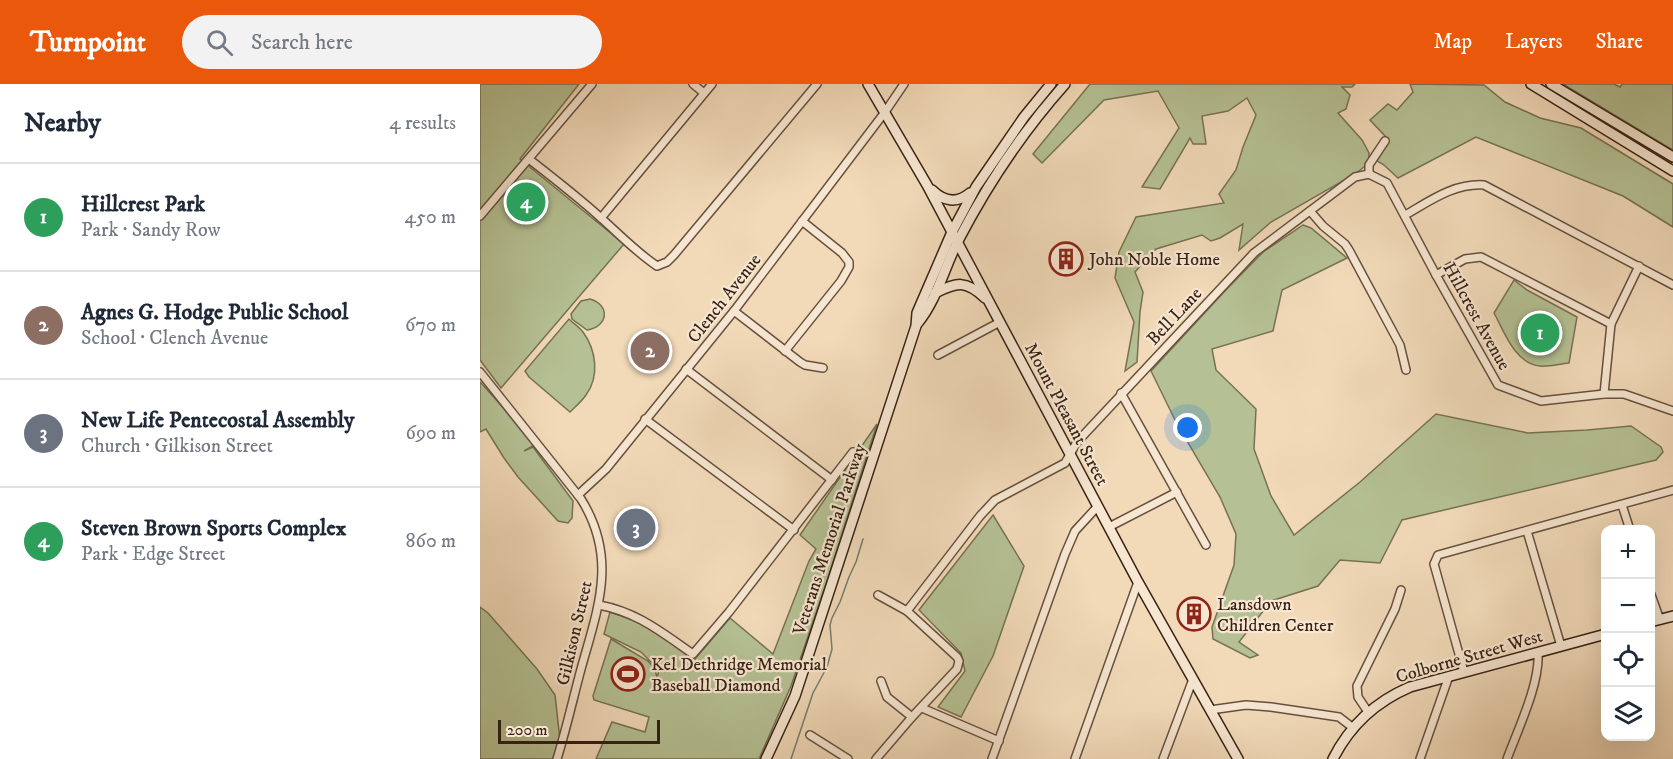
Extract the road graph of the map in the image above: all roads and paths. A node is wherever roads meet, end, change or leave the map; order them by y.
1 (592, 84) edge
2 (693, 84) edge
3 (712, 84) edge
4 (817, 84) edge
5 (868, 84) edge
6 (904, 84) edge
7 (1051, 84) edge
8 (1065, 84) edge
9 (1532, 84) edge
10 (1551, 84) edge
11 (704, 93) junction
12 (885, 112) junction
13 (1385, 141) dead end
14 (1673, 157) edge
15 (529, 159) junction
16 (1673, 171) edge
17 (1369, 174) junction
18 (927, 185) junction
19 (976, 187) junction
20 (1310, 211) junction
21 (1405, 215) junction
22 (480, 216) edge
23 (601, 218) junction
24 (802, 221) junction
25 (952, 232) junction
26 (958, 242) junction
27 (1638, 266) junction
28 (1436, 275) junction
29 (1673, 285) edge
30 (935, 293) junction
31 (989, 302) junction
32 (734, 311) junction
33 (1000, 322) junction
34 (1611, 324) junction
35 (915, 326) junction
36 (785, 351) junction
37 (938, 355) dead end
38 (823, 368) dead end
39 (686, 369) junction
40 (1406, 370) dead end
41 (480, 372) edge
42 (1121, 393) junction
43 (1604, 394) junction
44 (1673, 411) edge
45 (645, 419) junction
46 (853, 452) dead end
47 (1071, 454) junction
48 (832, 480) junction
49 (1673, 490) edge
50 (1178, 492) junction
51 (578, 495) junction
52 (1622, 505) junction
53 (1098, 506) junction
54 (1628, 525) edge
55 (1108, 527) junction
56 (795, 530) junction
57 (1527, 531) junction
58 (1206, 545) dead end
59 (1138, 582) junction
60 (1401, 590) dead end
61 (878, 595) dead end
62 (599, 605) junction
63 (907, 611) junction
64 (1673, 616) edge
65 (1655, 621) edge
66 (1601, 635) edge
67 (1561, 646) junction
68 (1538, 653) junction
69 (1464, 672) junction
70 (1449, 676) junction
71 (1192, 679) junction
72 (881, 681) dead end
73 (922, 708) junction
74 (1210, 710) junction
75 (1368, 712) junction
76 (912, 717) junction
77 (1352, 727) junction
78 (810, 735) dead end
79 (999, 741) junction
80 (557, 759) edge
81 (766, 759) edge
82 (848, 759) edge
83 (876, 759) edge
84 (992, 759) edge
85 (1075, 759) edge
86 (1163, 759) edge
87 (1238, 759) edge
88 (1333, 759) edge
89 (1420, 759) edge
90 (1507, 759) edge

1 - 15 street
2 - 11 street
3 - 11 street
4 - 23 street
5 - 12 main road, Mount Pleasant Street
6 - 12 street, Clench Avenue
7 - 19 main road, Veterans Memorial Parkway
8 - 26 main road, Veterans Memorial Parkway
9 - 16 main road
10 - 14 main road
11 - 23 street
12 - 18 main road, Mount Pleasant Street
12 - 24 street, Clench Avenue
13 - 17 street
15 - 22 street
15 - 23 street
17 - 20 street, Bell Lane
17 - 21 street, Hillcrest Avenue
18 - 19 main road
18 - 25 main road, Mount Pleasant Street
19 - 25 main road, Veterans Memorial Parkway
20 - 40 street
20 - 42 street, Bell Lane
21 - 27 street
21 - 28 street, Hillcrest Avenue
24 - 32 street, Clench Avenue
24 - 36 street
25 - 26 main road, Mount Pleasant Street
25 - 35 main road, Veterans Memorial Parkway
26 - 30 main road, Veterans Memorial Parkway
26 - 31 main road, Mount Pleasant Street
27 - 29 street
27 - 34 street
28 - 34 street
28 - 43 street, Hillcrest Avenue
30 - 31 main road
30 - 35 main road, Veterans Memorial Parkway
31 - 33 main road, Mount Pleasant Street
32 - 36 street
32 - 39 street, Clench Avenue
33 - 37 street
33 - 47 main road, Mount Pleasant Street
34 - 43 street
35 - 81 main road, Veterans Memorial Parkway
36 - 38 street
39 - 45 street, Clench Avenue
39 - 48 street
41 - 51 street, Gilkison Street
42 - 47 street, Bell Lane
42 - 50 street
43 - 44 street, Hillcrest Avenue
45 - 51 street, Clench Avenue
45 - 56 street
46 - 48 street
47 - 53 main road, Mount Pleasant Street
47 - 63 street, Bell Lane
48 - 56 street
49 - 52 street
50 - 55 street
50 - 58 street
51 - 62 street, Gilkison Street
52 - 54 street
52 - 57 street
53 - 55 main road, Mount Pleasant Street
53 - 79 street
55 - 59 main road, Mount Pleasant Street
56 - 62 street
57 - 67 street
57 - 69 street
59 - 71 main road, Mount Pleasant Street
59 - 85 street
60 - 75 street
61 - 63 street
62 - 80 street, Gilkison Street
63 - 73 street
64 - 65 main road
66 - 67 main road, Colborne Street West
67 - 68 main road, Colborne Street West
68 - 69 main road, Colborne Street West
68 - 90 street
69 - 70 main road, Colborne Street West
70 - 75 main road, Colborne Street West
70 - 89 street
71 - 74 main road, Mount Pleasant Street
71 - 86 street
72 - 76 street
73 - 76 street
73 - 79 street
74 - 77 street
74 - 87 main road, Mount Pleasant Street
75 - 77 main road, Colborne Street West
76 - 83 street
77 - 88 main road, Colborne Street West
78 - 82 street
79 - 84 street

